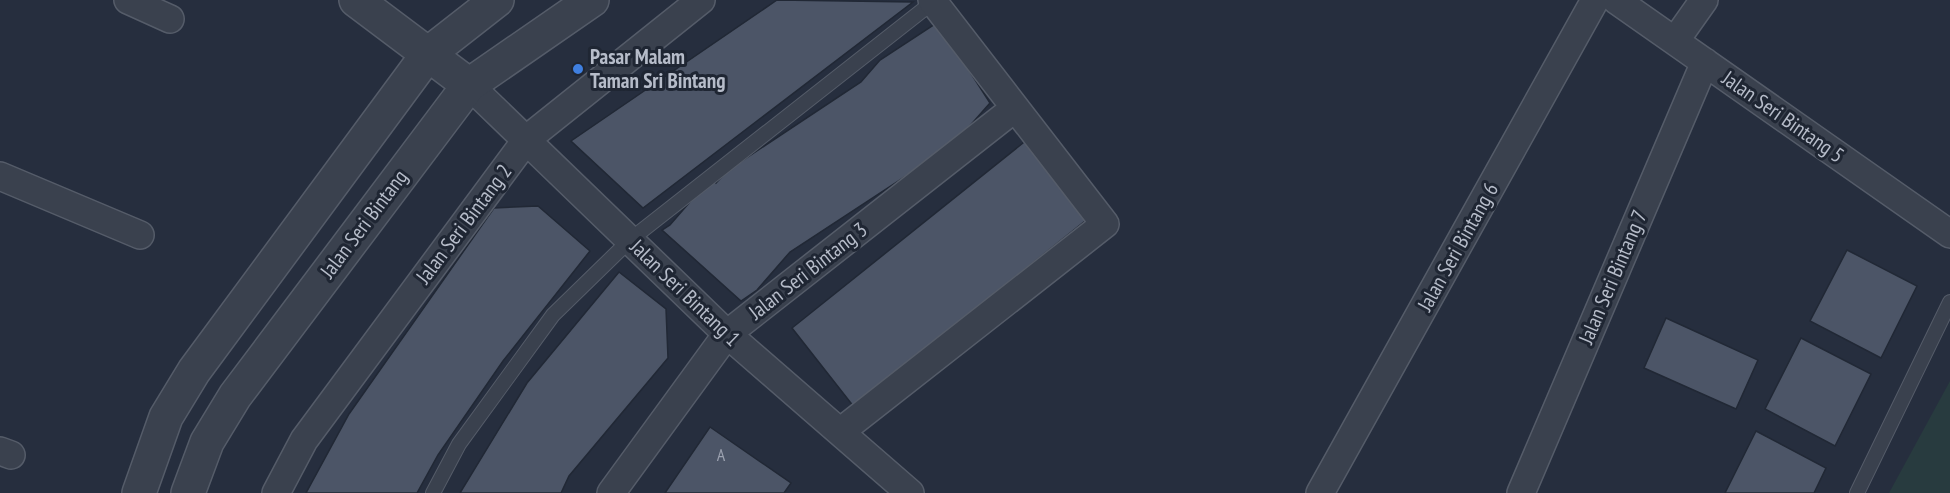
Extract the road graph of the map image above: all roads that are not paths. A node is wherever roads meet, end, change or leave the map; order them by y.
1 (128, 0) edge
2 (356, 0) edge
3 (497, 0) edge
4 (592, 0) edge
5 (701, 0) edge
6 (1595, 0) edge
7 (1616, 0) edge
8 (1704, 0) edge
9 (933, 1) edge
10 (170, 19) dead end
11 (1676, 41) junction
12 (428, 54) junction
13 (1705, 62) junction
14 (469, 85) junction
15 (1015, 108) junction
16 (527, 139) junction
17 (0, 176) edge
18 (1950, 234) edge
19 (140, 235) dead end
20 (630, 240) junction
21 (1950, 302) edge
22 (727, 334) junction
23 (840, 432) junction
24 (886, 484) edge
25 (139, 493) edge
26 (188, 493) edge
27 (276, 493) edge
28 (433, 493) edge
29 (611, 493) edge
30 (910, 493) edge
31 (1320, 493) edge
32 (1521, 493) edge
33 (1857, 493) edge

1 - 10 street
2 - 12 street
3 - 12 street
4 - 14 street, Jalan Seri Bintang
5 - 16 street, Jalan Seri Bintang 2
6 - 31 street, Jalan Seri Bintang 6
7 - 11 street, Jalan Seri Bintang 5
8 - 11 street
9 - 15 street
9 - 20 lane
11 - 13 street, Jalan Seri Bintang 5
12 - 14 street
12 - 25 street
13 - 18 street, Jalan Seri Bintang 5
13 - 32 street, Jalan Seri Bintang 7
14 - 16 street, Jalan Seri Bintang 1
14 - 26 street, Jalan Seri Bintang
15 - 22 street, Jalan Seri Bintang 3
15 - 23 street
16 - 20 street, Jalan Seri Bintang 1
16 - 27 street, Jalan Seri Bintang 2
17 - 19 street
20 - 22 street, Jalan Seri Bintang 1
20 - 28 lane
21 - 33 lane
22 - 23 street, Jalan Seri Bintang 1
22 - 29 street, Jalan Seri Bintang 3
23 - 24 street, Jalan Seri Bintang 1
24 - 30 street, Jalan Seri Bintang 1

